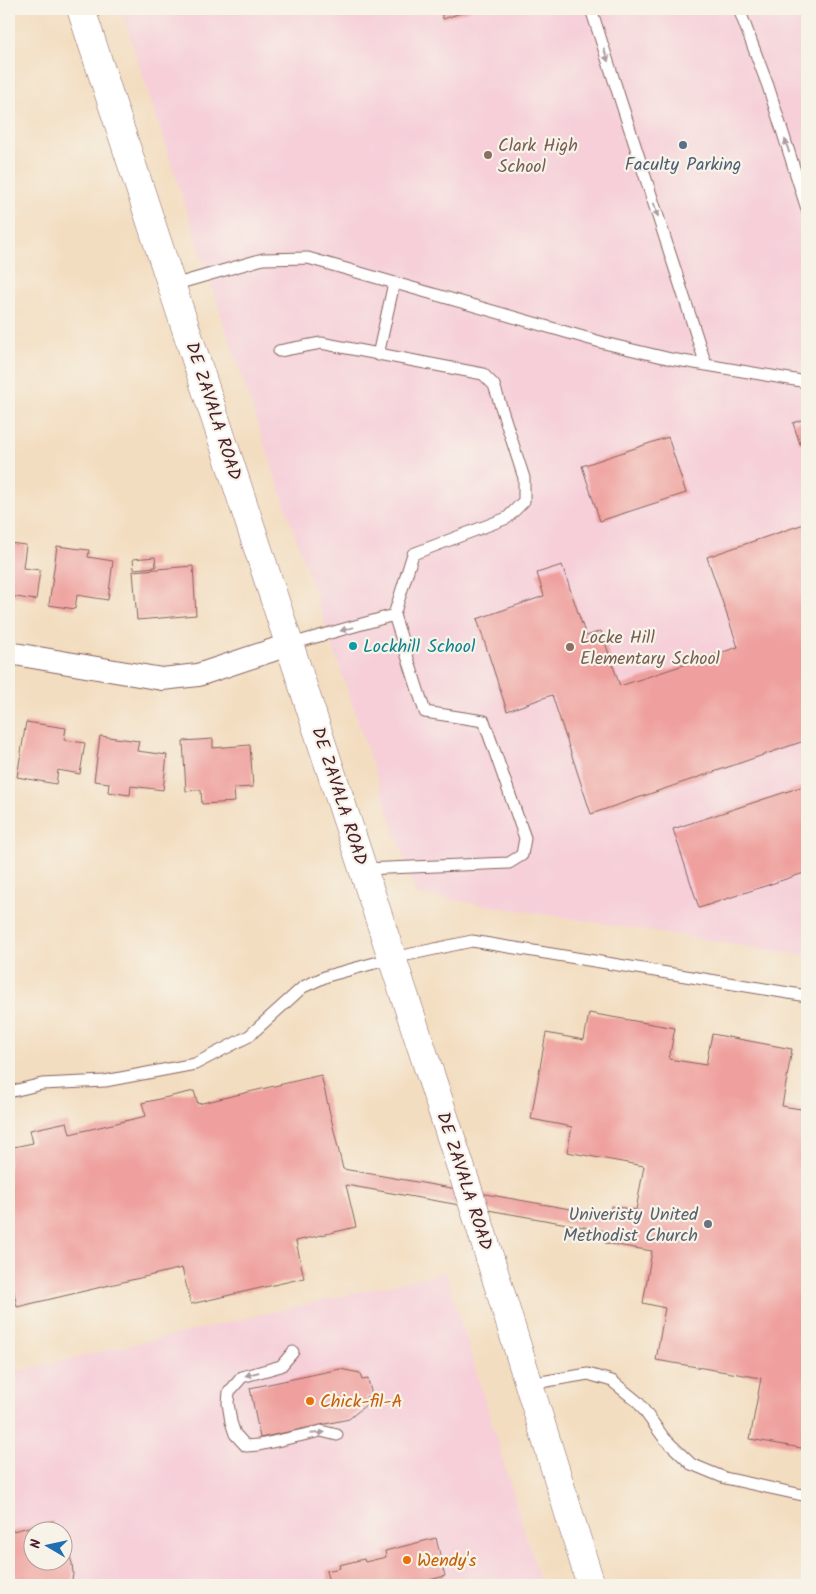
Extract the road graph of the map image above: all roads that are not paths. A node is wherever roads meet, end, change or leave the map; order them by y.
1 (81, 9) edge
2 (591, 9) edge
3 (740, 9) edge
4 (807, 209) edge
5 (394, 283) junction
6 (173, 285) junction
7 (279, 351) dead end
8 (378, 354) junction
9 (706, 365) junction
10 (807, 382) edge
11 (394, 615) junction
12 (291, 644) junction
13 (9, 653) edge
14 (364, 869) junction
15 (393, 958) junction
16 (807, 996) edge
17 (9, 1092) edge
18 (293, 1352) dead end
19 (529, 1384) junction
20 (337, 1435) dead end
21 (807, 1496) edge
22 (591, 1585) edge

1 - 6 main road, DE ZAVALA ROAD
2 -> 9 lane
4 -> 3 lane
5 - 6 lane
5 - 8 lane
5 - 9 lane
6 - 12 main road, DE ZAVALA ROAD
7 - 8 lane
8 - 11 lane
9 - 10 lane
11 -> 12 lane
11 - 14 lane
12 - 13 street
12 - 14 main road, DE ZAVALA ROAD
14 - 15 main road, DE ZAVALA ROAD
15 - 16 lane
15 - 17 lane
15 - 19 main road, DE ZAVALA ROAD
18 -> 20 lane
19 - 21 lane
19 - 22 main road, DE ZAVALA ROAD

